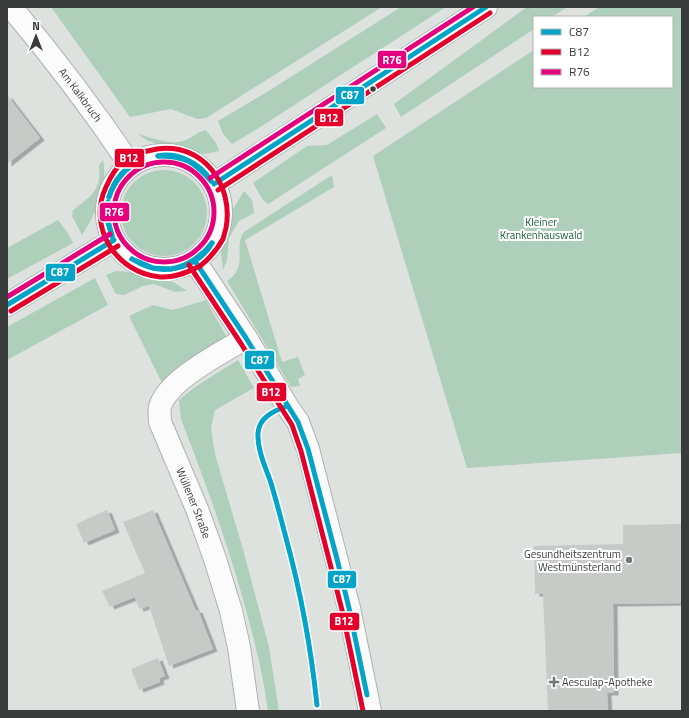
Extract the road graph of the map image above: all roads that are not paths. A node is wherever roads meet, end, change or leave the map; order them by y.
1 (11, 7) edge
2 (486, 7) edge
3 (131, 166) junction
4 (214, 184) junction
5 (114, 240) junction
6 (195, 261) junction
7 (7, 305) edge
8 (246, 338) junction
9 (248, 711) edge
10 (370, 711) edge

1 - 3 street, Am Kalkbruch
2 - 4 street
3 - 4 street
3 - 5 street
4 - 6 street
5 - 6 street
5 - 7 street
6 - 8 street
8 - 9 street, Wüllener Straße
8 - 10 street

